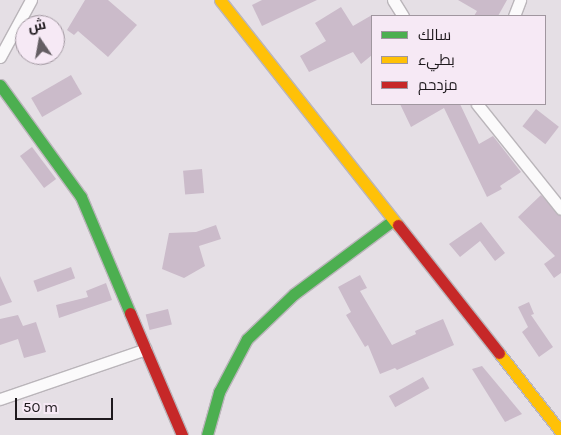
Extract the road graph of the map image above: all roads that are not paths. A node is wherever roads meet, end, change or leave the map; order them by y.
1 (31, 0) edge
2 (220, 0) edge
3 (393, 0) edge
4 (520, 0) edge
5 (402, 15) edge
6 (514, 15) edge
7 (0, 57) edge
8 (0, 85) edge
9 (477, 105) edge
10 (561, 209) edge
11 (392, 221) junction
12 (146, 349) junction
13 (0, 399) edge
14 (561, 432) edge
15 (182, 435) edge
16 (207, 435) edge

1 - 7 street
2 - 11 street
3 - 5 street
4 - 6 street
8 - 12 street
9 - 10 street
11 - 14 street
11 - 16 street
12 - 13 street
12 - 15 street

